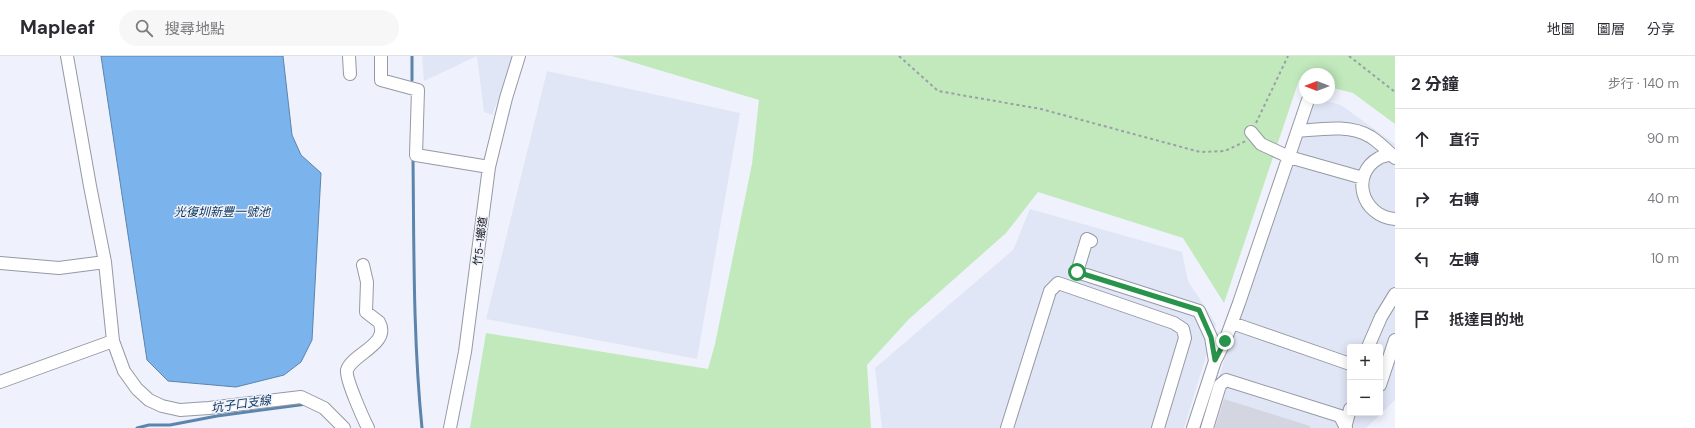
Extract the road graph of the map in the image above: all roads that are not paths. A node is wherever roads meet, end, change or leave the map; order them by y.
1 (67, 56) edge
2 (349, 56) edge
3 (381, 56) edge
4 (518, 56) edge
5 (350, 74) dead end
6 (1307, 104) edge
7 (1298, 131) junction
8 (1251, 132) road end
9 (1393, 156) edge
10 (1289, 157) junction
11 (489, 167) junction
12 (1363, 178) junction
13 (1395, 219) edge
14 (1091, 241) dead end
15 (105, 262) junction
16 (0, 263) edge
17 (363, 265) dead end
18 (1395, 294) edge
19 (1232, 323) junction
20 (1395, 340) edge
21 (113, 341) junction
22 (1369, 344) edge
23 (1215, 360) junction
24 (1347, 363) edge
25 (1382, 380) edge
26 (0, 382) edge
27 (1349, 416) edge
28 (344, 428) edge
29 (368, 428) edge
30 (450, 428) edge
31 (1008, 428) edge
32 (1158, 428) edge
33 (1193, 428) edge
34 (1207, 428) edge
35 (1346, 428) edge

1 - 15 street
2 - 5 street
3 - 11 street
4 - 11 street, 竹5-1鄉道
6 - 7 street
7 - 9 street
7 - 10 street
8 - 10 street
9 - 12 street
10 - 12 street
10 - 19 street
11 - 30 street, 竹5-1鄉道
12 - 13 street
14 - 23 street
15 - 16 street
15 - 21 street
17 - 29 street
18 - 22 street
19 - 23 street
19 - 24 street
20 - 25 street
21 - 26 street
21 - 28 street
23 - 33 street
27 - 35 street
31 - 32 street
34 - 35 street

